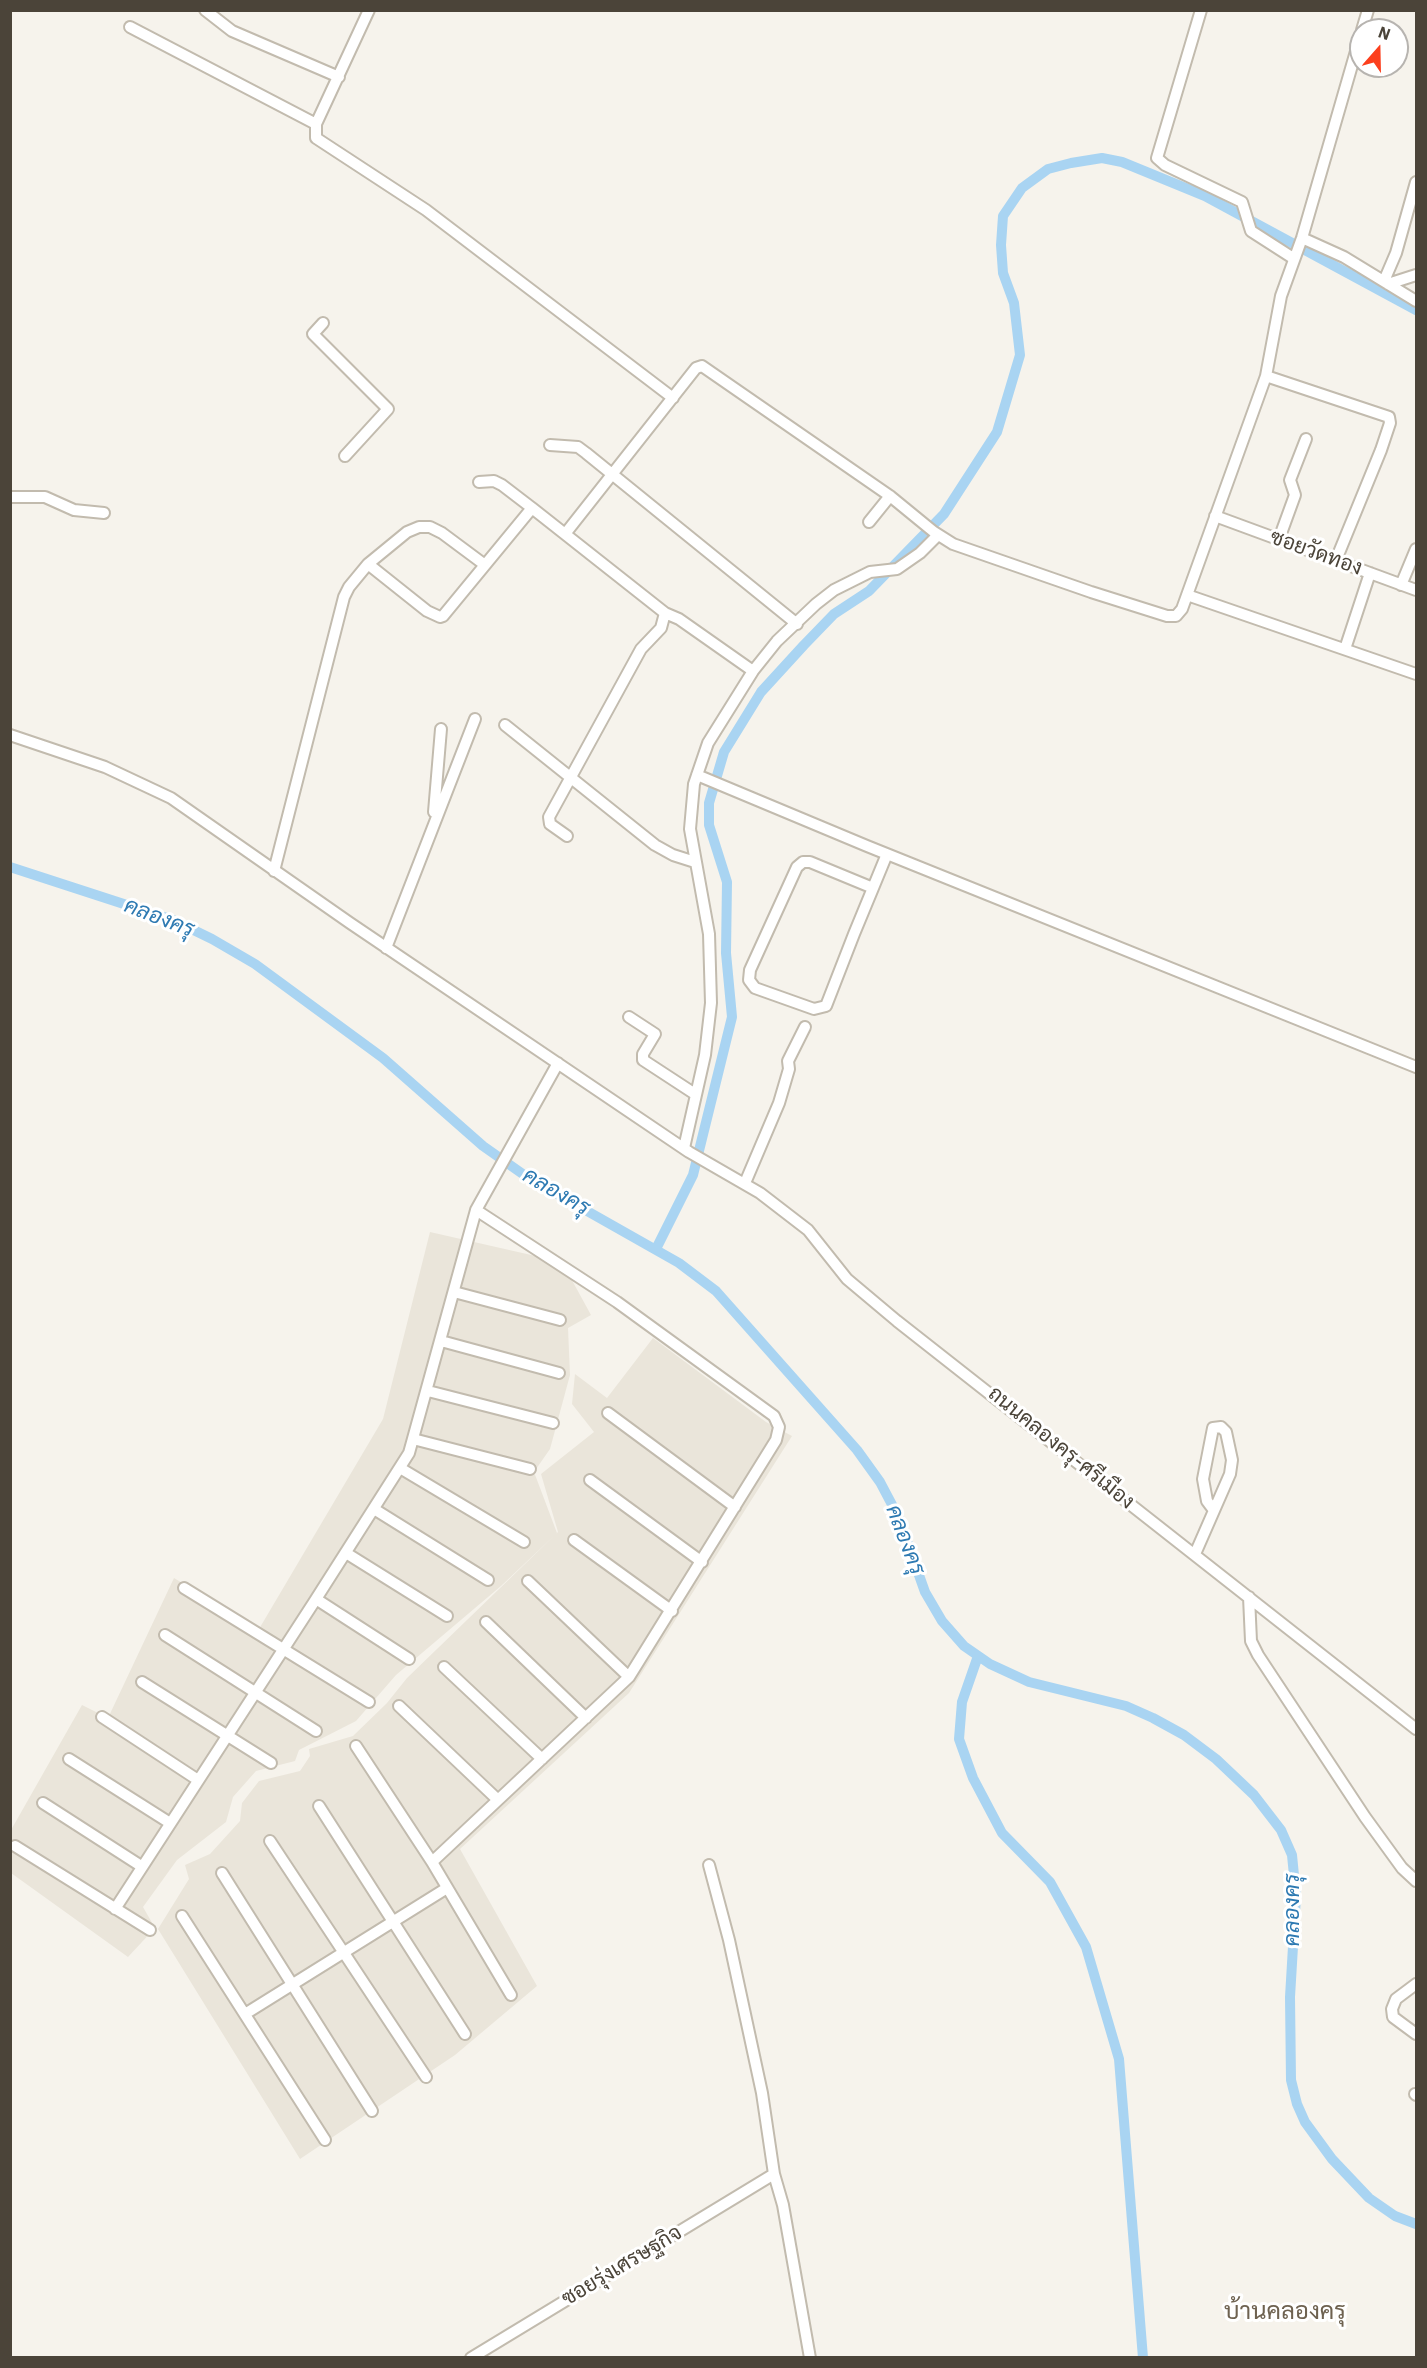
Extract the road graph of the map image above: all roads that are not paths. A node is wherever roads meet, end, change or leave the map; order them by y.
1 (205, 10) edge
2 (369, 10) edge
3 (1201, 10) edge
4 (130, 27) dead end
5 (1349, 74) edge
6 (339, 77) junction
7 (316, 124) junction
8 (1416, 182) edge
9 (1301, 240) junction
10 (1294, 256) junction
11 (1416, 275) edge
12 (1386, 282) junction
13 (1416, 300) edge
14 (322, 322) dead end
15 (1266, 376) junction
16 (673, 398) junction
17 (1306, 439) dead end
18 (550, 445) dead end
19 (345, 456) dead end
20 (612, 472) junction
21 (479, 482) dead end
22 (890, 496) junction
23 (10, 497) edge
24 (532, 508) junction
25 (104, 513) dead end
26 (1215, 516) junction
27 (869, 522) dead end
28 (565, 534) junction
29 (936, 534) junction
30 (1279, 539) junction
31 (1416, 549) edge
32 (1336, 560) junction
33 (368, 564) junction
34 (484, 565) junction
35 (1370, 573) junction
36 (1401, 585) junction
37 (1416, 590) edge
38 (1187, 595) junction
39 (665, 613) junction
40 (797, 624) junction
41 (1345, 649) junction
42 (753, 671) junction
43 (1416, 674) edge
44 (475, 719) dead end
45 (505, 725) dead end
46 (441, 729) dead end
47 (10, 735) edge
48 (700, 776) junction
49 (571, 778) junction
50 (434, 823) junction
51 (567, 836) dead end
52 (886, 854) junction
53 (695, 862) junction
54 (274, 871) junction
55 (873, 888) junction
56 (386, 948) junction
57 (629, 1017) dead end
58 (805, 1027) dead end
59 (558, 1063) junction
60 (1416, 1067) edge
61 (695, 1094) junction
62 (687, 1150) junction
63 (745, 1183) junction
64 (476, 1210) junction
65 (454, 1292) junction
66 (560, 1320) dead end
67 (441, 1341) junction
68 (559, 1373) dead end
69 (428, 1391) junction
70 (608, 1413) dead end
71 (553, 1423) dead end
72 (413, 1439) junction
73 (400, 1468) junction
74 (530, 1469) dead end
75 (590, 1480) dead end
76 (735, 1507) junction
77 (374, 1509) junction
78 (1213, 1509) junction
79 (574, 1540) dead end
80 (525, 1542) dead end
81 (345, 1553) junction
82 (1195, 1554) junction
83 (702, 1562) junction
84 (488, 1580) dead end
85 (528, 1581) dead end
86 (184, 1588) dead end
87 (1249, 1597) junction
88 (316, 1599) junction
89 (672, 1611) junction
90 (447, 1616) dead end
91 (486, 1622) dead end
92 (165, 1635) dead end
93 (282, 1648) junction
94 (409, 1659) dead end
95 (444, 1667) dead end
96 (629, 1677) junction
97 (142, 1682) dead end
98 (255, 1692) junction
99 (369, 1702) dead end
100 (399, 1706) dead end
101 (102, 1717) dead end
102 (586, 1718) junction
103 (1416, 1729) edge
104 (316, 1731) dead end
105 (228, 1736) junction
106 (356, 1746) dead end
107 (69, 1759) dead end
108 (542, 1760) junction
109 (271, 1763) dead end
110 (198, 1780) junction
111 (498, 1800) junction
112 (43, 1803) dead end
113 (319, 1806) dead end
114 (170, 1823) junction
115 (270, 1841) dead end
116 (15, 1846) dead end
117 (432, 1862) junction
118 (709, 1865) dead end
119 (141, 1866) junction
120 (222, 1873) dead end
121 (1416, 1881) edge
122 (447, 1888) junction
123 (115, 1909) junction
124 (182, 1916) dead end
125 (393, 1922) junction
126 (150, 1930) dead end
127 (345, 1953) junction
128 (1416, 1984) edge
129 (294, 1985) junction
130 (511, 1995) dead end
131 (245, 2014) junction
132 (465, 2034) dead end
133 (1416, 2034) edge
134 (426, 2077) dead end
135 (372, 2111) dead end
136 (325, 2140) dead end
137 (774, 2174) junction
138 (471, 2358) edge
139 (810, 2358) edge

1 - 6 street
2 - 6 street
3 - 10 street
4 - 7 street
5 - 9 street
6 - 7 street
7 - 16 street
8 - 12 street
9 - 10 street
9 - 12 street
10 - 15 street
11 - 12 street
12 - 13 street
14 - 19 street
15 - 26 street
15 - 32 street
16 - 20 street
16 - 22 street
17 - 30 street
18 - 20 street
20 - 28 street
20 - 40 street
21 - 24 street
22 - 27 street
22 - 29 street
23 - 25 street
24 - 28 street
24 - 34 street
26 - 30 street, ซอยวัดทอง
26 - 38 street
28 - 39 street
29 - 38 street
29 - 40 street
30 - 32 street, ซอยวัดทอง
31 - 36 street
32 - 35 street, ซอยวัดทอง
33 - 34 street
33 - 34 street
33 - 54 street
35 - 36 street, ซอยวัดทอง
35 - 41 street
36 - 37 street, ซอยวัดทอง
38 - 41 street
39 - 42 street
39 - 49 street
40 - 42 street
41 - 43 street
42 - 48 street
44 - 50 street
45 - 49 street
46 - 50 street
47 - 54 street, ถนนคลองครุ-ศรีเมือง
48 - 52 street
48 - 53 street
49 - 51 street
49 - 53 street
50 - 56 street
52 - 55 street
52 - 60 street
53 - 61 street
54 - 56 street, ถนนคลองครุ-ศรีเมือง
55 - 55 street
56 - 59 street, ถนนคลองครุ-ศรีเมือง
57 - 61 street
58 - 63 street
59 - 62 street, ถนนคลองครุ-ศรีเมือง
59 - 64 street
61 - 62 street
62 - 63 street, ถนนคลองครุ-ศรีเมือง
63 - 82 street, ถนนคลองครุ-ศรีเมือง
64 - 65 street
64 - 76 street
65 - 66 street
65 - 67 street
67 - 68 street
67 - 69 street
69 - 71 street
69 - 72 street
70 - 76 street
72 - 73 street
72 - 74 street
73 - 77 street
73 - 80 street
75 - 83 street
76 - 83 street
77 - 81 street
77 - 84 street
78 - 78 street
78 - 82 street
79 - 89 street
81 - 88 street
81 - 90 street
82 - 87 street, ถนนคลองครุ-ศรีเมือง
83 - 89 street
85 - 96 street
86 - 93 street
87 - 103 street, ถนนคลองครุ-ศรีเมือง
87 - 121 street
88 - 93 street
88 - 94 street
89 - 96 street
91 - 102 street
92 - 98 street
93 - 98 street
93 - 99 street
95 - 108 street
96 - 102 street
97 - 105 street
98 - 104 street
98 - 105 street
100 - 111 street
101 - 110 street
102 - 108 street
105 - 109 street
105 - 110 street
106 - 117 street
107 - 114 street
108 - 111 street
110 - 114 street
111 - 117 street
112 - 119 street
113 - 125 street
114 - 119 street
115 - 127 street
116 - 123 street
117 - 122 street
118 - 137 street
119 - 123 street
120 - 129 street
122 - 125 street
122 - 130 street
123 - 126 street
124 - 131 street
125 - 127 street
125 - 132 street
127 - 129 street
127 - 134 street
128 - 133 street
129 - 131 street
129 - 135 street
131 - 136 street
137 - 138 street, ซอยรุ่งเศรษฐกิจ
137 - 139 street

